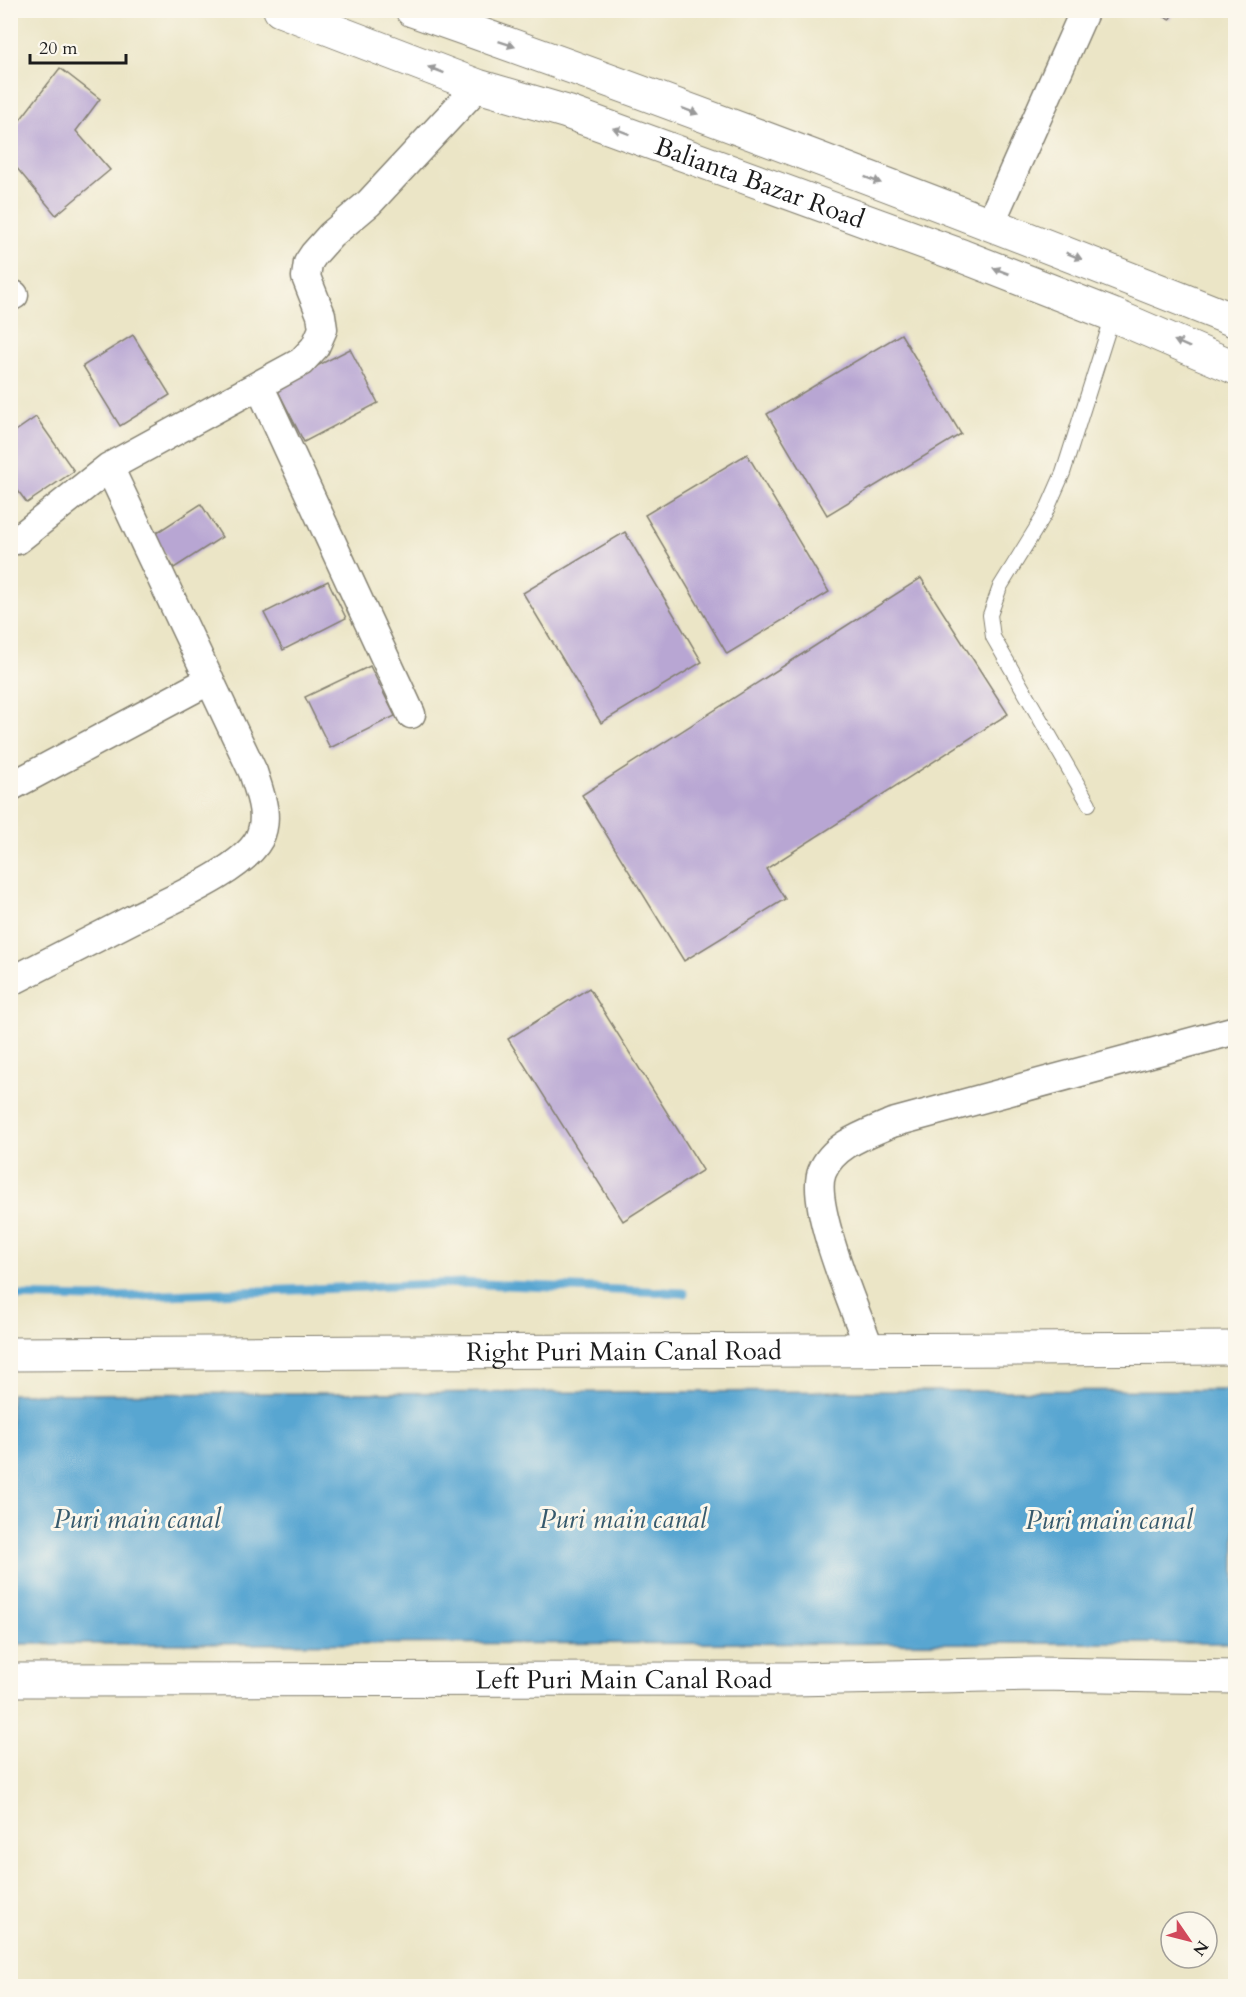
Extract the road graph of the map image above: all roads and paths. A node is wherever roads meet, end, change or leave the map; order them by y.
1 (280, 10) edge
2 (412, 10) edge
3 (1085, 10) edge
4 (478, 86) junction
5 (990, 224) junction
6 (1113, 315) junction
7 (1236, 321) edge
8 (1236, 368) edge
9 (259, 384) junction
10 (109, 466) junction
11 (17, 540) dead end
12 (210, 680) junction
13 (411, 714) dead end
14 (10, 787) edge
15 (1089, 804) dead end
16 (10, 982) edge
17 (1236, 1030) edge
18 (1236, 1348) edge
19 (870, 1350) junction
20 (10, 1354) edge
21 (1236, 1677) edge
22 (10, 1680) edge

4 -> 1 street, Balianta Bazar Road
2 -> 5 street, Balianta Bazar Road
3 - 5 street
6 -> 4 street, Balianta Bazar Road
4 - 9 street
5 -> 7 street, Balianta Bazar Road
8 -> 6 street, Balianta Bazar Road
6 - 15 lane
9 - 10 street
9 - 13 street
10 - 11 street
10 - 12 street
12 - 14 street
12 - 16 street
17 - 19 street
18 - 19 street, Right Puri Main Canal Road
19 - 20 street, Right Puri Main Canal Road
21 - 22 street, Left Puri Main Canal Road

